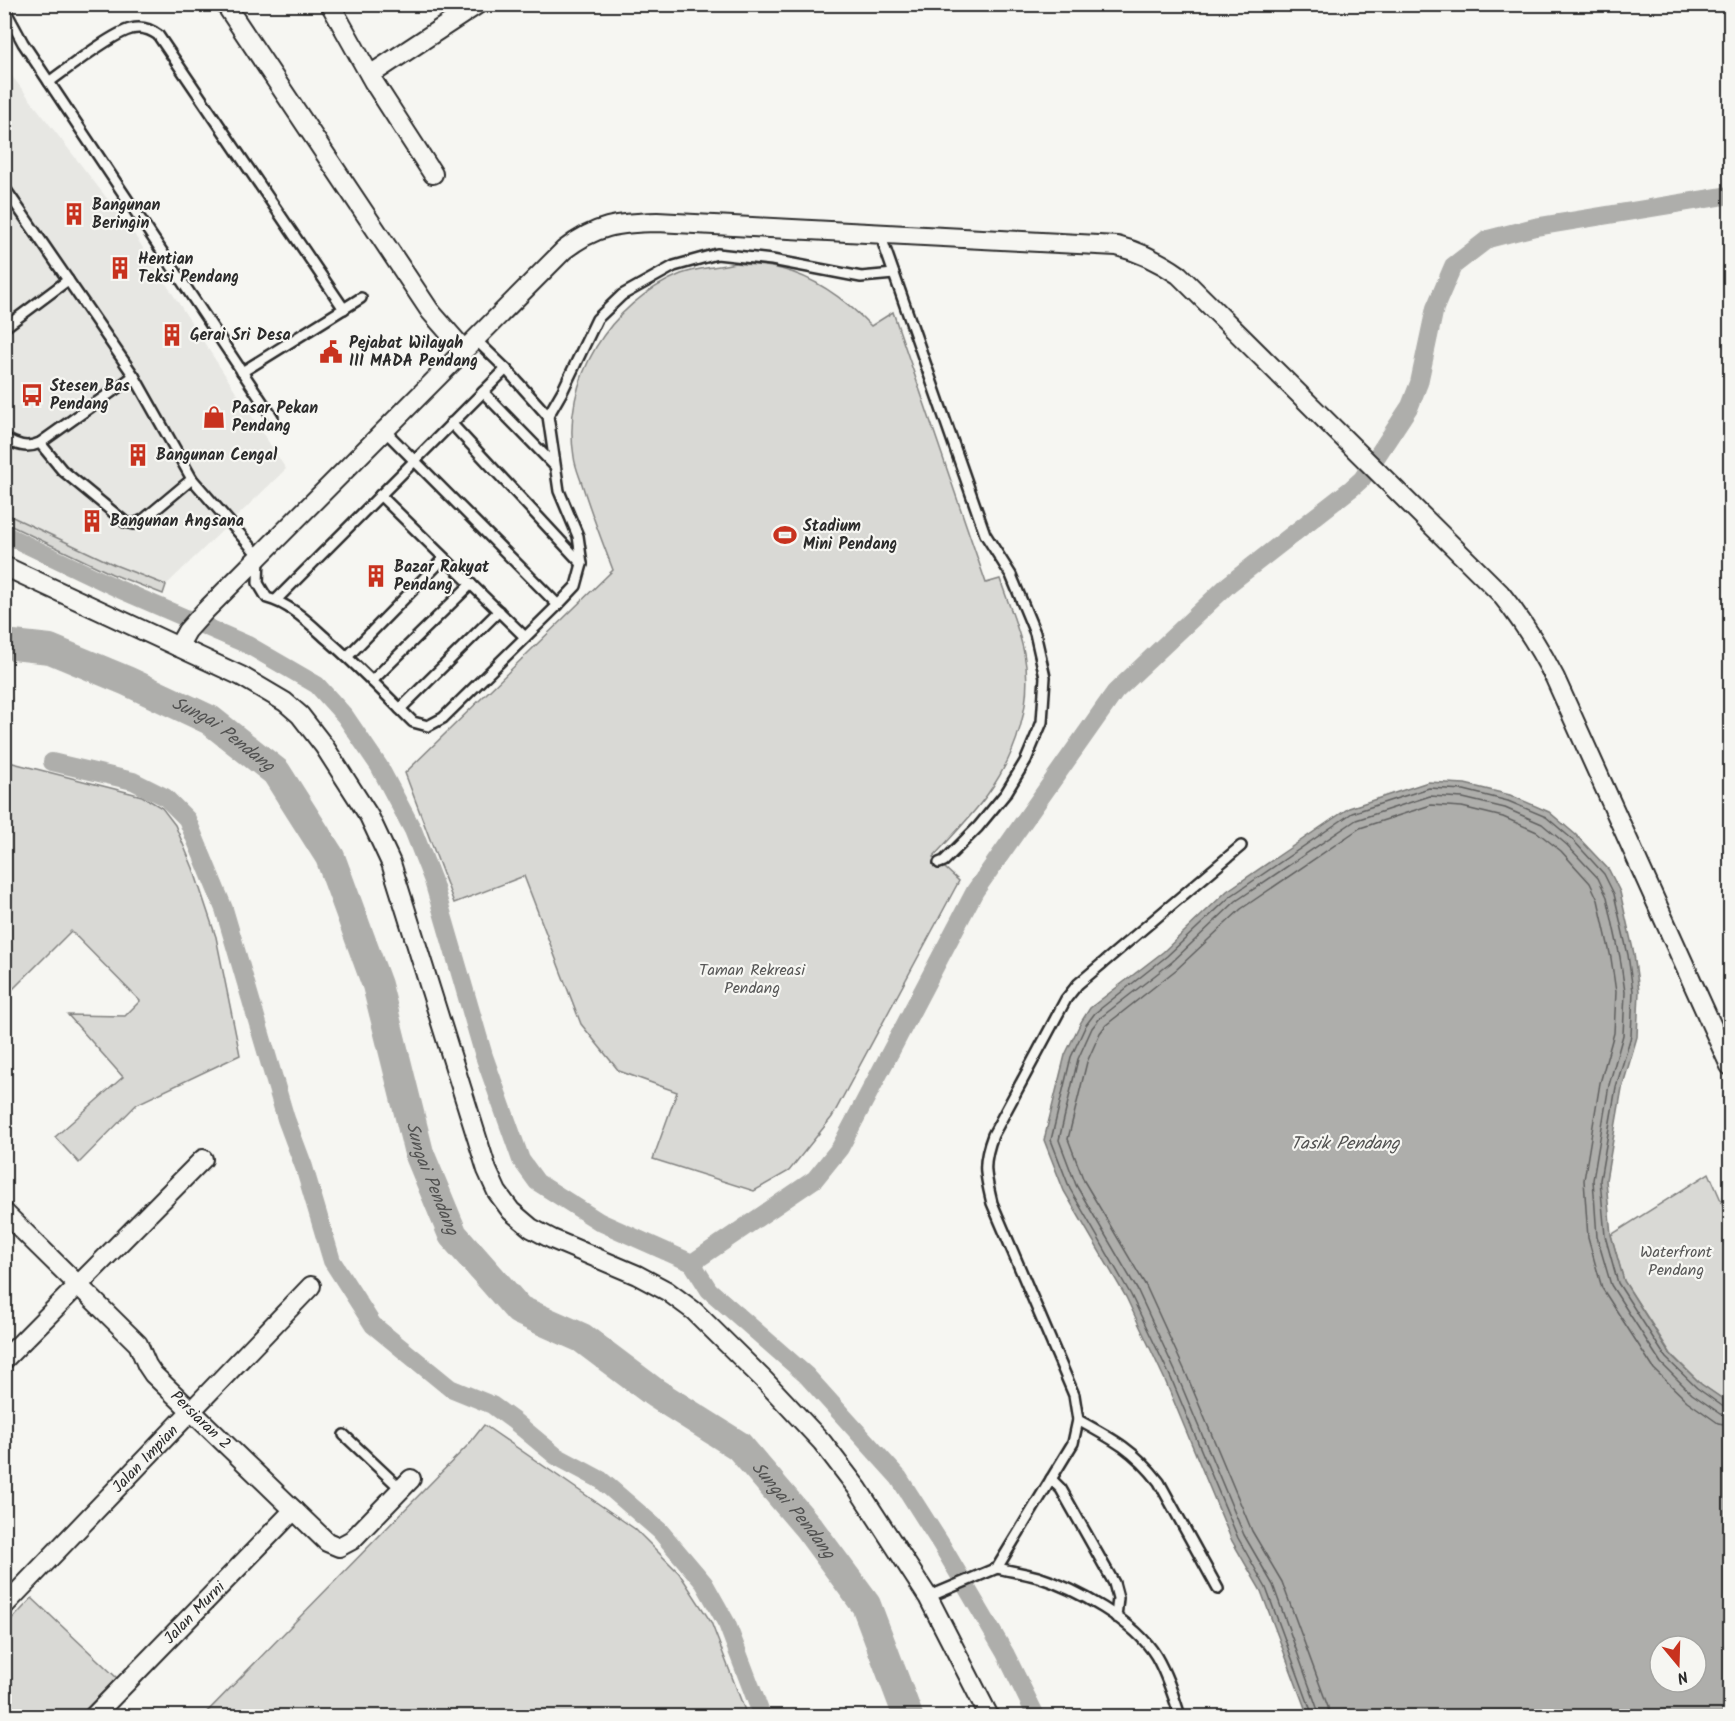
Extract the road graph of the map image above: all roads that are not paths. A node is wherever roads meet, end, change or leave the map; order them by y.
1 (225, 4) edge
2 (330, 4) edge
3 (478, 4) edge
4 (4, 8) edge
5 (370, 75) junction
6 (49, 82) junction
7 (433, 174) dead end
8 (4, 187) edge
9 (880, 234) junction
10 (894, 274) junction
11 (68, 280) junction
12 (361, 298) dead end
13 (344, 309) junction
14 (4, 328) edge
15 (470, 344) junction
16 (506, 369) junction
17 (243, 372) junction
18 (134, 376) junction
19 (483, 392) junction
20 (548, 416) junction
21 (273, 418) dead end
22 (451, 423) junction
23 (385, 431) junction
24 (4, 438) edge
25 (40, 443) junction
26 (414, 460) junction
27 (554, 465) junction
28 (192, 479) junction
29 (380, 495) junction
30 (259, 556) junction
31 (444, 558) junction
32 (582, 564) junction
33 (4, 566) edge
34 (471, 584) junction
35 (276, 600) junction
36 (558, 605) junction
37 (499, 611) junction
38 (525, 638) junction
39 (183, 639) junction
40 (347, 657) junction
41 (372, 681) junction
42 (400, 709) junction
43 (1241, 846) dead end
44 (939, 863) dead end
45 (1731, 1065) edge
46 (203, 1159) dead end
47 (4, 1212) edge
48 (79, 1285) junction
49 (311, 1286) dead end
50 (4, 1360) edge
51 (191, 1411) junction
52 (1078, 1420) junction
53 (344, 1435) dead end
54 (1051, 1479) junction
55 (406, 1484) joint
56 (294, 1510) junction
57 (997, 1568) junction
58 (1218, 1589) dead end
59 (928, 1597) junction
60 (4, 1606) edge
61 (1116, 1617) junction
62 (94, 1716) edge
63 (989, 1716) edge
64 (1180, 1716) edge

1 - 15 street
2 - 5 street
3 - 5 street
4 - 6 lane
5 - 7 street
6 - 13 lane
6 - 17 lane
8 - 11 lane
9 - 10 lane
9 - 15 street
9 - 45 street
10 - 20 lane
10 - 44 lane
11 - 14 lane
11 - 18 lane
12 - 13 lane
13 - 17 lane
15 - 16 lane
15 - 23 street
16 - 19 lane
16 - 20 lane
17 - 21 lane
18 - 25 lane
18 - 28 lane
19 - 22 lane
19 - 27 lane
20 - 27 lane
22 - 26 lane
22 - 32 lane
23 - 26 lane
23 - 30 street
24 - 25 lane
25 - 28 lane
26 - 29 lane
26 - 36 lane
27 - 32 lane
28 - 30 lane
29 - 31 lane
29 - 35 lane
30 - 35 lane
30 - 39 street
31 - 34 lane
31 - 40 lane
32 - 36 lane
33 - 39 street
34 - 37 lane
34 - 41 lane
35 - 40 lane
36 - 38 lane
37 - 38 lane
37 - 42 lane
38 - 42 lane
39 - 59 street
40 - 41 lane
41 - 42 lane
43 - 52 lane
46 - 48 street
47 - 48 street, Persiaran 2
48 - 50 street
48 - 51 street, Persiaran 2
49 - 51 street, Jalan Impian
51 - 56 street, Persiaran 2
51 - 60 street, Jalan Impian
52 - 54 lane
52 - 58 lane
53 - 55 lane
54 - 57 lane
54 - 61 lane
55 - 56 street, Persiaran 2
56 - 62 street, Jalan Murni
57 - 59 lane
57 - 61 lane
59 - 63 street
61 - 64 lane

